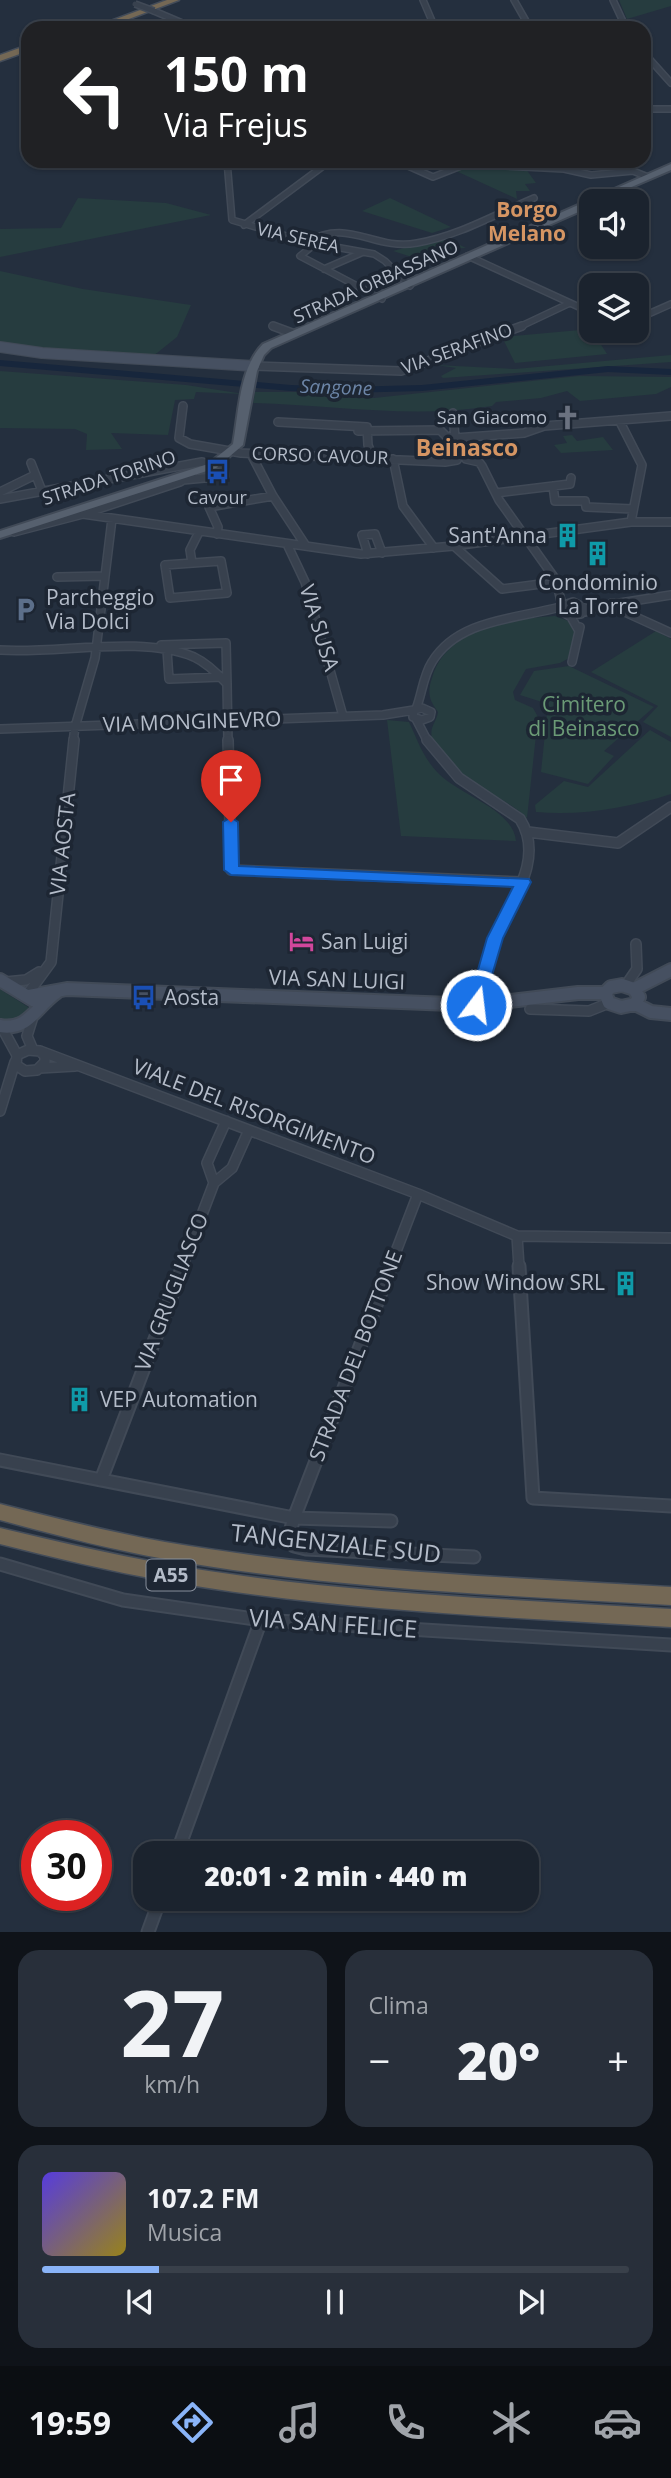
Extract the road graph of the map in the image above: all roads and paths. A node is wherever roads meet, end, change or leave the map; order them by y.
1 (127, 0) edge
2 (159, 0) edge
3 (175, 0) edge
4 (423, 0) edge
5 (514, 0) edge
6 (614, 0) edge
7 (101, 21) edge
8 (116, 21) edge
9 (178, 21) edge
10 (432, 21) edge
11 (526, 21) edge
12 (623, 21) edge
13 (21, 53) edge
14 (0, 61) edge
15 (651, 61) edge
16 (671, 83) edge
17 (651, 109) edge
18 (671, 109) edge
19 (228, 168) edge
20 (321, 168) edge
21 (413, 168) edge
22 (456, 168) edge
23 (544, 168) edge
24 (612, 168) edge
25 (671, 169) edge
26 (613, 173) junction
27 (648, 177) junction
28 (622, 189) edge
29 (628, 189) edge
30 (534, 198) dead end
31 (579, 209) edge
32 (244, 225) junction
33 (311, 243) junction
34 (364, 252) junction
35 (470, 257) junction
36 (324, 269) junction
37 (407, 285) junction
38 (379, 297) junction
39 (570, 303) junction
40 (671, 304) edge
41 (579, 307) edge
42 (649, 314) edge
43 (275, 327) dead end
44 (289, 329) junction
45 (0, 347) edge
46 (254, 367) junction
47 (183, 406) dead end
48 (453, 413) dead end
49 (671, 416) edge
50 (619, 420) junction
51 (278, 422) dead end
52 (358, 431) dead end
53 (367, 431) junction
54 (454, 438) junction
55 (228, 451) junction
56 (251, 454) junction
57 (373, 458) junction
58 (457, 458) junction
59 (393, 459) junction
60 (31, 463) dead end
61 (212, 464) junction
62 (35, 475) junction
63 (571, 478) dead end
64 (188, 480) junction
65 (553, 486) junction
66 (42, 491) junction
67 (0, 492) edge
68 (496, 493) junction
69 (273, 496) junction
70 (0, 499) edge
71 (634, 509) junction
72 (83, 514) junction
73 (112, 519) junction
74 (631, 522) junction
75 (671, 522) edge
76 (199, 531) junction
77 (2, 533) edge
78 (217, 534) junction
79 (526, 536) junction
80 (287, 544) junction
81 (454, 546) junction
82 (306, 547) junction
83 (433, 548) junction
84 (368, 554) junction
85 (383, 554) junction
86 (192, 563) junction
87 (106, 576) junction
88 (57, 577) dead end
89 (559, 587) junction
90 (671, 595) edge
91 (612, 604) junction
92 (581, 608) junction
93 (564, 611) junction
94 (579, 631) junction
95 (671, 634) edge
96 (145, 647) junction
97 (97, 649) junction
98 (0, 650) edge
99 (167, 650) junction
100 (572, 662) dead end
101 (224, 681) junction
102 (422, 693) junction
103 (415, 714) junction
104 (429, 714) junction
105 (343, 716) junction
106 (229, 721) junction
107 (75, 726) junction
108 (0, 729) edge
109 (426, 738) junction
110 (671, 807) edge
111 (529, 835) junction
112 (523, 882) junction
113 (636, 944) dead end
114 (51, 962) junction
115 (671, 971) edge
116 (3, 981) edge
117 (630, 987) junction
118 (67, 989) junction
119 (28, 996) junction
120 (607, 998) junction
121 (635, 1004) junction
122 (476, 1005) junction
123 (530, 1009) dead end
124 (671, 1014) edge
125 (35, 1015) junction
126 (1, 1026) edge
127 (36, 1051) junction
128 (16, 1059) junction
129 (76, 1067) junction
130 (40, 1068) junction
131 (29, 1071) junction
132 (6, 1085) edge
133 (0, 1111) edge
134 (226, 1121) junction
135 (249, 1130) junction
136 (214, 1183) junction
137 (418, 1194) junction
138 (517, 1236) junction
139 (671, 1238) edge
140 (0, 1460) edge
141 (101, 1480) junction
142 (671, 1506) edge
143 (0, 1512) edge
144 (294, 1518) junction
145 (391, 1521) dead end
146 (0, 1536) edge
147 (474, 1557) dead end
148 (0, 1564) edge
149 (671, 1596) edge
150 (671, 1618) edge
151 (261, 1620) junction
152 (671, 1645) edge
153 (181, 1841) edge
154 (156, 1911) edge
155 (148, 1932) edge

1 - 9 street, bridge
2 - 7 highway
3 - 8 highway
4 - 10 street
5 - 11 street
6 - 12 street
13 - 14 highway
15 - 16 street
17 - 18 street
19 - 32 street, VIA SEREA
20 - 32 street
21 - 22 street
23 - 26 street
24 - 26 street
25 - 27 main road, STRADA ORBASSANO
25 - 29 main road, STRADA ORBASSANO
26 - 27 street
27 - 28 main road, STRADA ORBASSANO
30 - 33 street
31 - 35 main road, STRADA ORBASSANO
32 - 33 street, VIA SEREA
33 - 34 street, VIA SEREA
33 - 36 street
34 - 36 street
34 - 37 street, VIA SEREA
35 - 37 main road, STRADA ORBASSANO
35 - 39 street
36 - 38 street
37 - 38 main road, STRADA ORBASSANO
38 - 44 main road, STRADA ORBASSANO
38 - 46 main road, STRADA ORBASSANO
39 - 41 street
39 - 46 street, VIA SERAFINO
40 - 42 street
43 - 44 street, STRADA ORBASSANO
44 - 46 main road, STRADA ORBASSANO
45 - 46 street
46 - 55 main road
47 - 55 street, STRADA TORINO
48 - 54 street
49 - 50 street
50 - 54 street
50 - 71 street
51 - 53 street
52 - 53 street
53 - 54 street
53 - 57 street
54 - 58 street
55 - 56 street, CORSO CAVOUR
55 - 61 main road, STRADA TORINO
56 - 57 street, CORSO CAVOUR
56 - 69 street
57 - 59 street, CORSO CAVOUR
58 - 59 street, CORSO CAVOUR
58 - 68 street, CORSO CAVOUR
59 - 83 street
60 - 62 street
61 - 64 main road, STRADA TORINO
61 - 66 street
61 - 77 main road, STRADA TORINO
62 - 66 street
62 - 67 street
63 - 65 street
64 - 72 street, STRADA TORINO
64 - 77 main road, STRADA TORINO
65 - 68 street
65 - 71 street
66 - 70 street
68 - 79 street
69 - 78 street
69 - 82 street
71 - 74 street
72 - 73 street
72 - 77 street, STRADA TORINO
73 - 76 street
73 - 87 street, VIA AOSTA
74 - 75 street
74 - 79 street
76 - 78 street
76 - 86 street
78 - 80 street
79 - 81 street
79 - 89 street
80 - 82 street
80 - 105 street, VIA SUSA
81 - 83 street
81 - 89 street
82 - 84 street
83 - 85 street
84 - 85 street
84 - 85 street
86 - 86 street
87 - 88 street
87 - 97 street, VIA AOSTA
89 - 92 street
89 - 93 street
90 - 91 street
91 - 92 street
91 - 95 street
92 - 93 street
92 - 93 street
92 - 94 street
93 - 94 street
93 - 102 street
94 - 100 street
96 - 97 street
96 - 99 street
96 - 101 street
97 - 98 street
97 - 107 street, VIA AOSTA
99 - 101 street
99 - 101 street
101 - 106 street
102 - 103 street
102 - 104 street
103 - 104 street, VIA MONGINEVRO
103 - 105 street, VIA MONGINEVRO
103 - 109 street
104 - 109 street
105 - 106 street, VIA MONGINEVRO
106 - 107 street, VIA MONGINEVRO
106 - 112 street
107 - 108 street, VIA MONGINEVRO
107 - 114 street, VIA AOSTA
109 - 111 street
110 - 111 street
111 - 112 street
112 - 122 street
113 - 117 street
114 - 116 street
114 - 119 street
115 - 117 street, VIA SAN LUIGI
116 - 119 street
117 - 120 street, VIA SAN LUIGI
117 - 121 street
118 - 119 street, VIA SAN LUIGI
118 - 122 street, VIA SAN LUIGI
118 - 125 street
119 - 125 street
120 - 121 street, VIA SAN LUIGI
120 - 122 street, VIA SAN LUIGI
120 - 123 street, VIA SAN LUIGI
121 - 124 street, VIA SAN LUIGI
125 - 126 street
125 - 127 street
126 - 128 street
127 - 128 street
127 - 129 street, VIALE DEL RISORGIMENTO
127 - 130 street
128 - 131 street
128 - 132 street
129 - 130 street, VIALE DEL RISORGIMENTO
129 - 134 street, VIALE DEL RISORGIMENTO
130 - 131 street, VIALE DEL RISORGIMENTO
131 - 132 street
132 - 133 street
134 - 135 street, VIALE DEL RISORGIMENTO
134 - 136 street, VIA GRUGLIASCO
135 - 136 street, VIA GRUGLIASCO
135 - 137 street, VIALE DEL RISORGIMENTO
136 - 141 street, VIA GRUGLIASCO
137 - 138 street, VIALE DEL RISORGIMENTO
137 - 144 street, STRADA DEL BOTTONE
138 - 139 street
138 - 142 street
140 - 141 street
141 - 144 street
143 - 149 highway, TANGENZIALE SUD / A55
144 - 145 street
144 - 147 street
146 - 150 highway, A55
148 - 151 street, VIA SAN FELICE
151 - 152 street, VIA SAN FELICE
151 - 153 street
154 - 155 street

